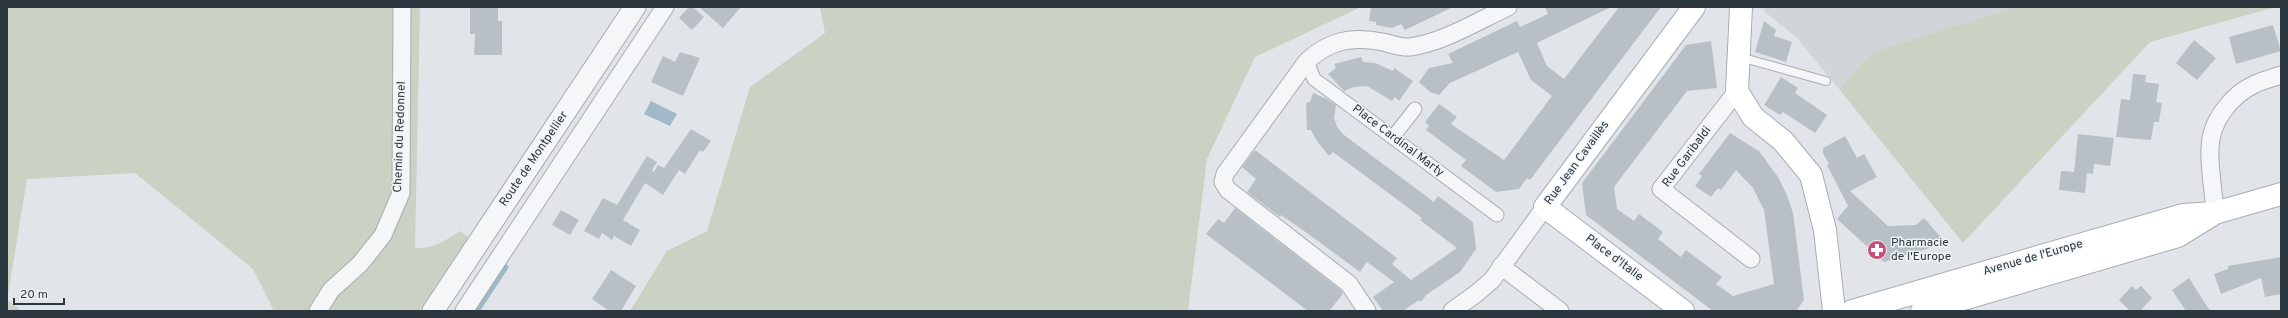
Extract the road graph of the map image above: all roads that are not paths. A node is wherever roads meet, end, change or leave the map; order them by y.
1 (402, 7) edge
2 (635, 7) edge
3 (664, 7) edge
4 (1508, 7) edge
5 (1694, 7) edge
6 (1742, 7) edge
7 (1739, 57) junction
8 (1307, 61) junction
9 (2281, 75) edge
10 (1826, 81) dead end
11 (1737, 91) junction
12 (1415, 109) dead end
13 (1393, 137) junction
14 (2281, 194) edge
15 (1545, 207) junction
16 (2215, 213) junction
17 (1497, 215) dead end
18 (1750, 259) dead end
19 (1501, 266) junction
20 (1362, 309) edge
21 (318, 311) edge
22 (433, 311) edge
23 (464, 311) edge
24 (1452, 311) edge
25 (1560, 311) edge
26 (1683, 311) edge
27 (1834, 311) edge
28 (1852, 311) edge
29 (1922, 311) edge

1 - 21 street, Chemin du Redonnel
2 - 22 street, Route de Montpellier
3 - 23 street
4 - 8 street
5 - 15 main road, Rue Jean Cavaillès
6 - 7 main road
7 - 10 lane
7 - 11 main road
8 - 13 street, Place Cardinal Marty
8 - 20 street
9 - 16 street
11 - 18 street, Rue Garibaldi
11 - 27 main road
12 - 13 street
13 - 17 street, Place Cardinal Marty
14 - 16 main road, Avenue de l'Europe
15 - 19 street, Rue Jean Cavaillès
15 - 26 main road, Place d'Italie
16 - 28 main road, Avenue de l'Europe
16 - 29 main road, Avenue de l'Europe
19 - 24 street, Rue Jean Cavaillès
19 - 25 street

